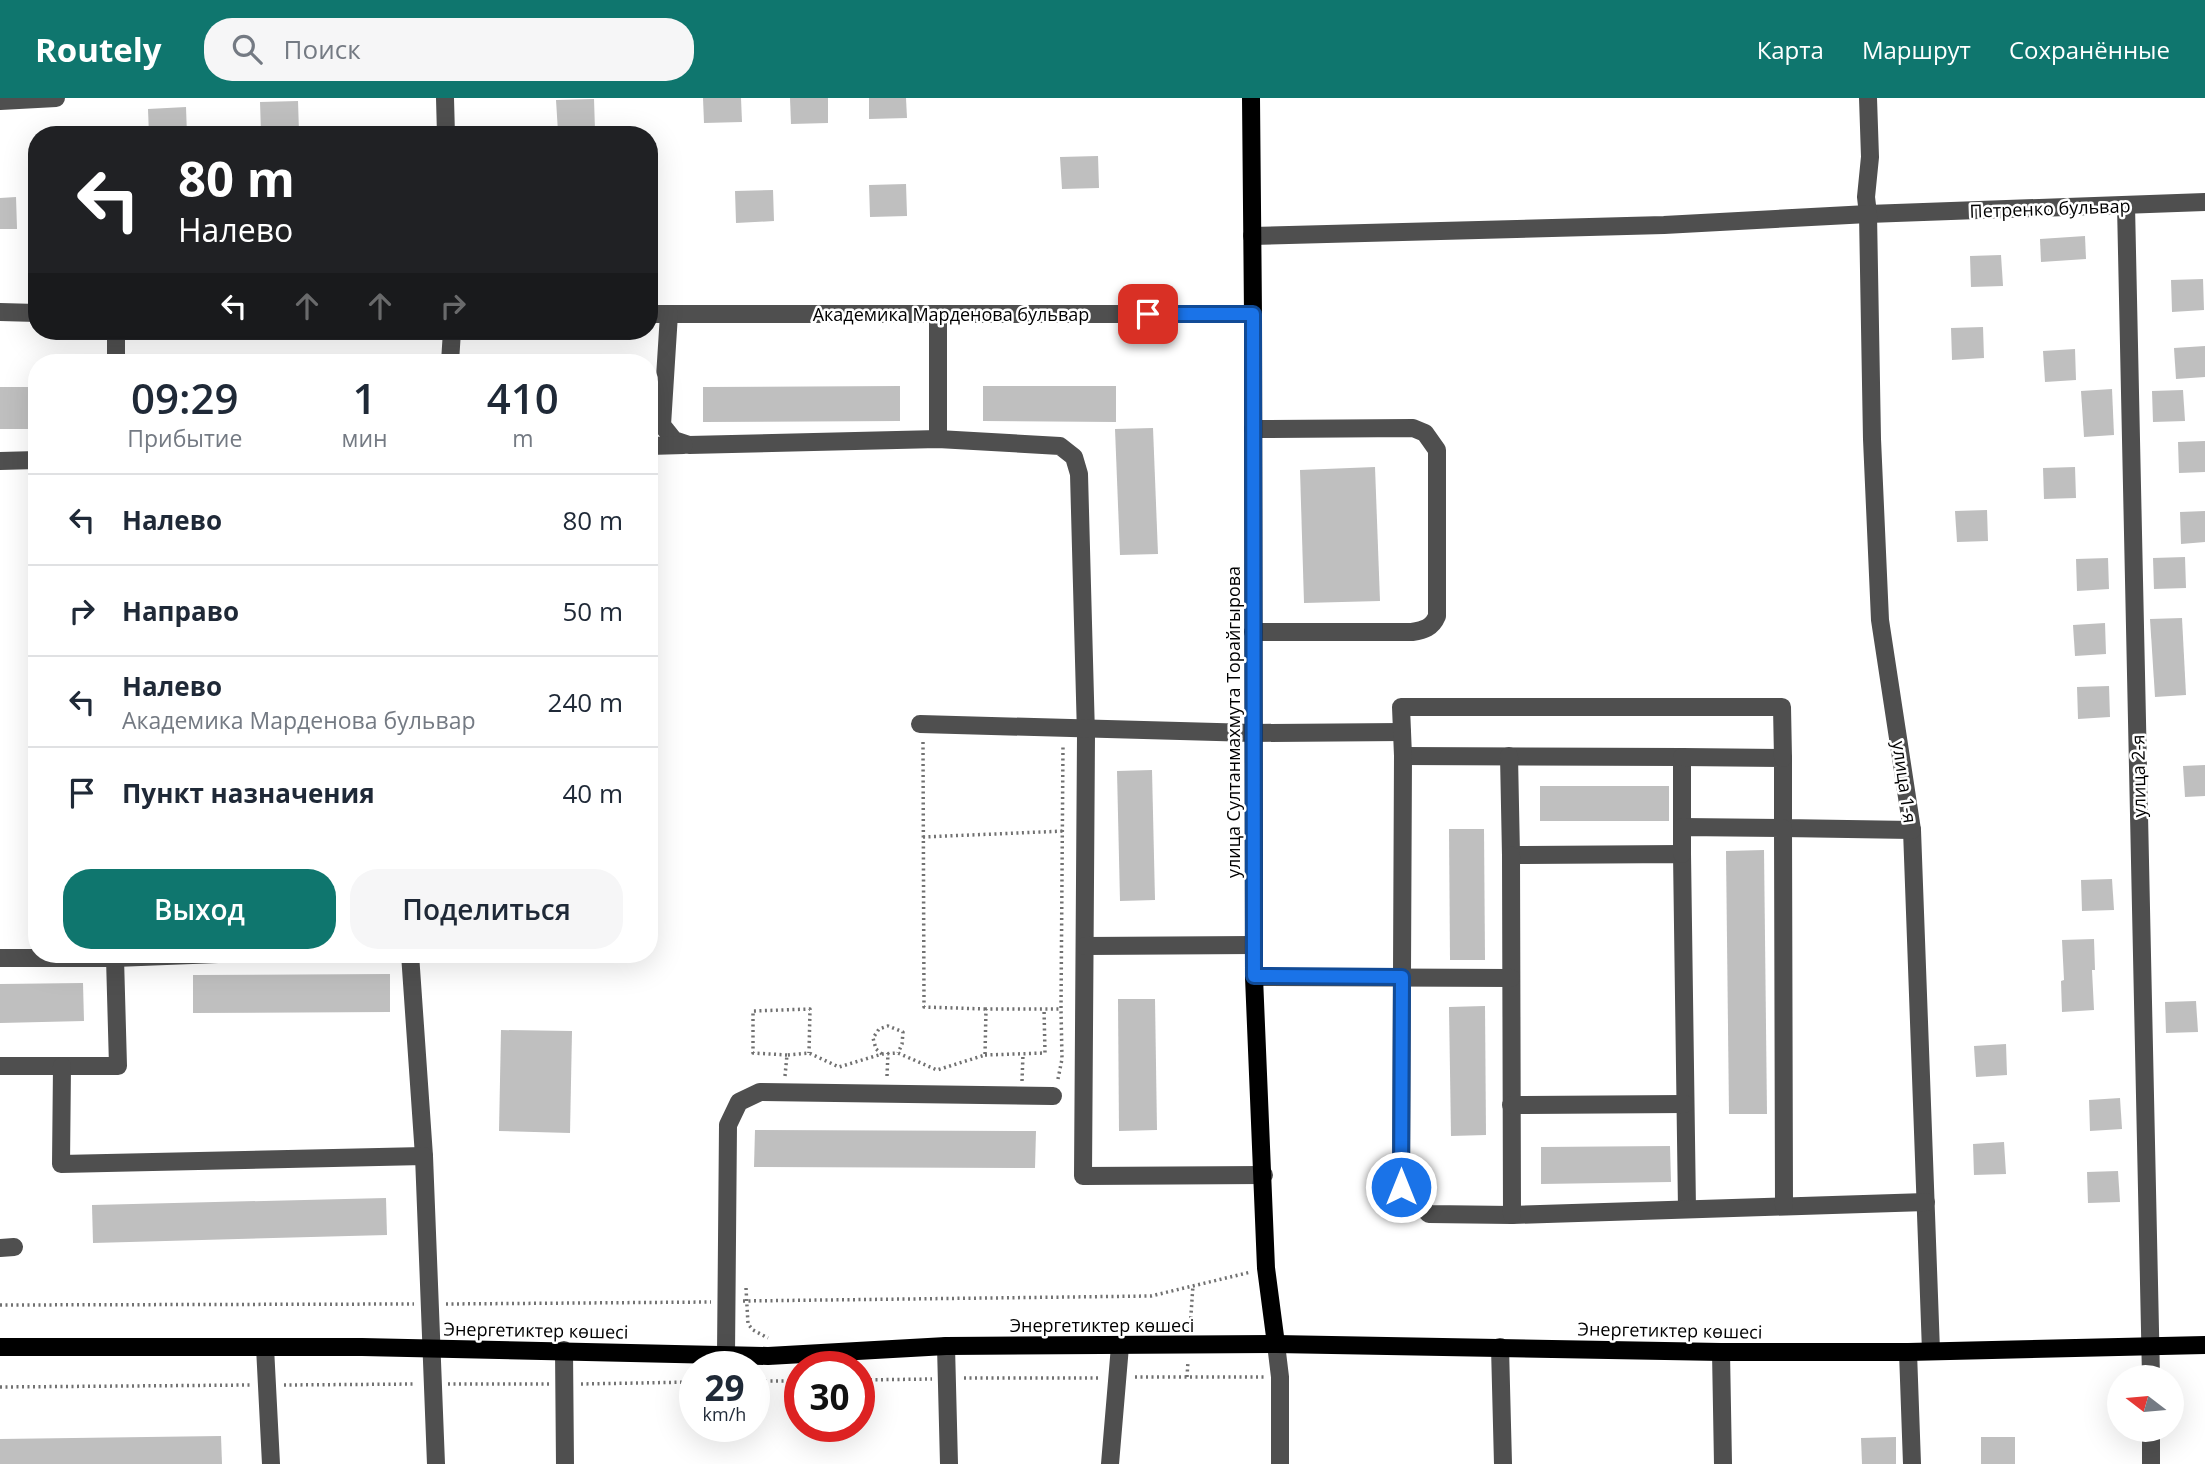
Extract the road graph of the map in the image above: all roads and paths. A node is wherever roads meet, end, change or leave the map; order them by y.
1 (56, 98) edge
2 (445, 98) edge
3 (1251, 98) edge
4 (1868, 98) edge
5 (0, 101) edge
6 (446, 126) edge
7 (2205, 202) edge
8 (2126, 205) junction
9 (1868, 214) junction
10 (1252, 236) junction
11 (0, 312) edge
12 (28, 313) edge
13 (658, 314) edge
14 (669, 314) junction
15 (938, 314) junction
16 (1253, 314) junction
17 (1253, 429) junction
18 (938, 439) junction
19 (689, 445) junction
20 (658, 446) edge
21 (28, 460) edge
22 (0, 461) edge
23 (1253, 632) junction
24 (921, 730) joint
25 (1085, 732) junction
26 (1402, 732) junction
27 (1254, 733) junction
28 (1403, 756) junction
29 (1509, 756) junction
30 (1682, 758) junction
31 (1783, 758) junction
32 (1682, 827) junction
33 (1783, 828) junction
34 (1086, 830) junction
35 (1912, 830) junction
36 (1062, 831) junction
37 (923, 837) junction
38 (1682, 854) junction
39 (1511, 855) junction
40 (1254, 945) junction
41 (1084, 946) junction
42 (0, 958) edge
43 (28, 958) edge
44 (115, 963) edge
45 (411, 963) edge
46 (1254, 976) junction
47 (1402, 977) junction
48 (1511, 978) junction
49 (986, 1009) junction
50 (1044, 1009) junction
51 (1061, 1009) junction
52 (809, 1053) junction
53 (888, 1053) junction
54 (898, 1053) junction
55 (882, 1054) junction
56 (1023, 1054) junction
57 (786, 1055) junction
58 (985, 1055) junction
59 (0, 1066) edge
60 (62, 1066) junction
61 (784, 1093) junction
62 (886, 1095) junction
63 (1053, 1096) joint
64 (1022, 1097) junction
65 (1511, 1104) junction
66 (1685, 1104) junction
67 (424, 1156) junction
68 (1264, 1175) junction
69 (1926, 1202) junction
70 (1784, 1206) junction
71 (1687, 1209) junction
72 (1512, 1215) junction
73 (1266, 1268) junction
74 (746, 1278) dead end
75 (728, 1301) junction
76 (747, 1301) junction
77 (431, 1304) junction
78 (0, 1305) edge
79 (768, 1338) dead end
80 (1276, 1345) junction
81 (2205, 1345) edge
82 (946, 1346) junction
83 (1120, 1346) junction
84 (2151, 1346) junction
85 (0, 1347) edge
86 (265, 1347) junction
87 (1500, 1347) junction
88 (433, 1349) junction
89 (564, 1350) junction
90 (726, 1351) edge
91 (1721, 1352) junction
92 (1908, 1352) junction
93 (1931, 1352) junction
94 (679, 1354) edge
95 (770, 1356) edge
96 (2151, 1365) edge
97 (1280, 1377) junction
98 (947, 1378) junction
99 (1117, 1378) junction
100 (875, 1380) edge
101 (679, 1382) edge
102 (435, 1384) junction
103 (564, 1384) junction
104 (267, 1385) junction
105 (0, 1387) edge
106 (2151, 1442) edge
107 (271, 1464) edge
108 (436, 1464) edge
109 (565, 1464) edge
110 (949, 1464) edge
111 (1110, 1464) edge
112 (1280, 1464) edge
113 (1503, 1464) edge
114 (1723, 1464) edge
115 (1912, 1464) edge
116 (2151, 1464) edge

1 - 5 street
2 - 6 street
3 - 10 main road, улица Султанмахмута Торайгырова
4 - 9 street, улица 1-я
7 - 8 street, Петренко бульвар
8 - 9 street, Петренко бульвар
8 - 84 street, улица 2-я
9 - 10 street, Петренко бульвар
9 - 35 street, улица 1-я
10 - 16 main road, улица Султанмахмута Торайгырова
11 - 12 street
13 - 14 street, Академика Марденова бульвар
14 - 15 street, Академика Марденова бульвар
14 - 19 street
15 - 16 street, Академика Марденова бульвар
15 - 18 street
16 - 17 main road, улица Султанмахмута Торайгырова
17 - 23 main road, улица Султанмахмута Торайгырова
17 - 23 street
18 - 19 street
18 - 25 street
19 - 20 street
21 - 22 street
23 - 27 main road, улица Султанмахмута Торайгырова
24 - 25 street
24 - 37 path
25 - 27 street
25 - 34 street
25 - 36 path
26 - 27 street
26 - 28 street
26 - 31 street
27 - 40 main road, улица Султанмахмута Торайгырова
28 - 29 street
28 - 47 street
29 - 30 street
29 - 39 street
30 - 31 street
30 - 32 street
31 - 33 street
32 - 33 street
32 - 38 street
33 - 35 street
33 - 70 street
34 - 36 path
34 - 41 street
35 - 69 street, улица 1-я
36 - 37 path
36 - 51 path
37 - 49 path
38 - 39 street
38 - 66 street
39 - 48 street
40 - 41 street
40 - 46 main road, улица Султанмахмута Торайгырова
41 - 68 street
42 - 43 street
44 - 60 street
45 - 67 street
46 - 47 street
46 - 68 main road, улица Султанмахмута Торайгырова
47 - 48 street
47 - 72 street
48 - 65 street
49 - 50 path
49 - 58 path
50 - 51 path
50 - 56 path
51 - 63 path
52 - 55 path
52 - 57 path
52 - 57 path
53 - 54 path
53 - 55 path
53 - 62 path
54 - 55 path
54 - 58 path
56 - 58 path
56 - 64 path
57 - 61 path
59 - 60 street
60 - 67 street
61 - 62 street
61 - 75 street
62 - 64 street
63 - 64 street
65 - 66 street
65 - 72 street
66 - 71 street
67 - 77 street
68 - 73 main road, улица Султанмахмута Торайгырова
69 - 70 street
69 - 93 street, улица 1-я
70 - 71 street
71 - 72 street
73 - 76 path
73 - 80 main road, улица Султанмахмута Торайгырова
74 - 76 path
75 - 76 path
75 - 77 path
75 - 90 street
76 - 79 path
77 - 78 path
77 - 88 street
80 - 83 main road, Энергетиктер көшесі
80 - 87 main road, Энергетиктер көшесі
80 - 97 street
81 - 84 main road, Энергетиктер көшесі
82 - 83 main road, Энергетиктер көшесі
82 - 95 main road, Энергетиктер көшесі
82 - 98 street
83 - 99 street
84 - 93 main road, Энергетиктер көшесі
84 - 96 street, улица 2-я
85 - 86 main road, Энергетиктер көшесі
86 - 88 main road, Энергетиктер көшесі
86 - 104 street
87 - 91 main road, Энергетиктер көшесі
87 - 113 street
88 - 89 main road, Энергетиктер көшесі
88 - 102 street
89 - 94 main road, Энергетиктер көшесі
89 - 103 street
91 - 92 main road, Энергетиктер көшесі
91 - 114 street
92 - 93 main road, Энергетиктер көшесі
92 - 115 street
97 - 99 path
97 - 112 street
98 - 99 path
98 - 100 path
98 - 110 street
99 - 111 street
101 - 103 path
102 - 103 path
102 - 104 path
102 - 108 street
103 - 109 street
104 - 105 path
104 - 107 street
106 - 116 street

